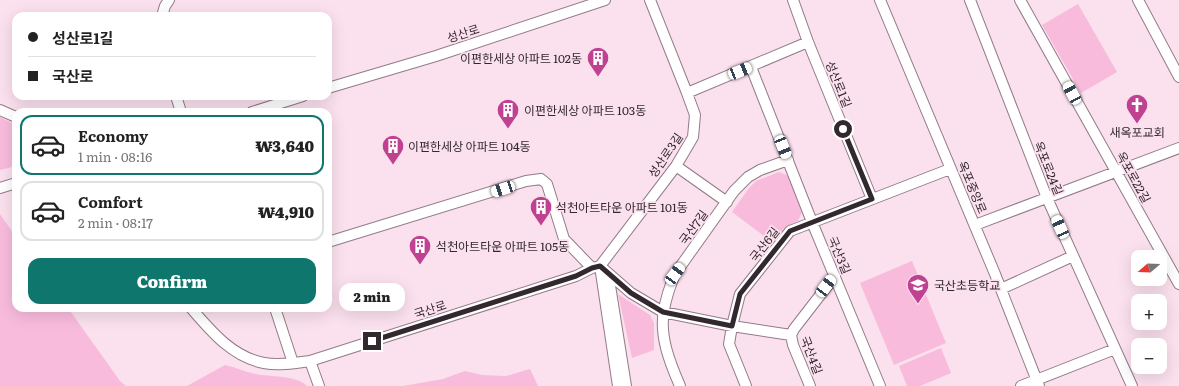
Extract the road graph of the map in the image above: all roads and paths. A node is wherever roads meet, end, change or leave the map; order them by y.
1 (169, 0) edge
2 (605, 0) edge
3 (650, 0) edge
4 (793, 0) edge
5 (880, 0) edge
6 (970, 0) edge
7 (1020, 0) edge
8 (1138, 0) edge
9 (163, 12) edge
10 (808, 42) junction
11 (751, 67) junction
12 (1179, 76) edge
13 (332, 87) edge
14 (687, 93) junction
15 (291, 100) edge
16 (265, 108) edge
17 (0, 110) edge
18 (12, 115) edge
19 (1179, 148) edge
20 (788, 160) junction
21 (676, 166) junction
22 (950, 168) junction
23 (1116, 172) junction
24 (12, 184) edge
25 (0, 188) edge
26 (1047, 198) junction
27 (872, 199) junction
28 (727, 202) junction
29 (812, 222) junction
30 (975, 225) junction
31 (332, 241) edge
32 (1073, 256) junction
33 (600, 269) junction
34 (834, 276) junction
35 (1179, 284) edge
36 (1001, 289) junction
37 (194, 312) edge
38 (276, 312) edge
39 (663, 312) junction
40 (732, 326) junction
41 (791, 335) junction
42 (1115, 349) junction
43 (310, 361) junction
44 (293, 363) junction
45 (1038, 383) edge
46 (319, 386) edge
47 (618, 386) edge
48 (626, 386) edge
49 (680, 386) edge
50 (746, 386) edge
51 (810, 386) edge
52 (880, 386) edge
53 (1020, 386) edge
54 (1132, 386) edge

1 - 9 street
2 - 13 street, 성산로
3 - 14 street, 성산로3길
4 - 10 street, 성산로1길
5 - 22 street, 옥포중앙로
6 - 26 street, 옥포로24길
7 - 23 street, 옥포로22길
8 - 12 street
10 - 11 street
10 - 27 street, 성산로1길
11 - 14 street
11 - 20 street, 국산3길
14 - 21 street, 성산로3길
15 - 16 street
17 - 18 street
19 - 23 street
20 - 28 street, 국산7길
20 - 29 street, 국산3길
21 - 28 street
21 - 33 street, 성산로3길
22 - 27 street, 국산6길
22 - 30 street, 옥포중앙로
23 - 26 street
23 - 35 street, 옥포로22길
24 - 25 street
26 - 30 street
26 - 32 street, 옥포로24길
27 - 29 street, 국산6길
28 - 39 street, 국산7길
29 - 34 street, 국산3길
29 - 40 street, 국산6길
30 - 36 street, 옥포중앙로
31 - 33 street
32 - 36 street
32 - 42 street, 옥포로24길
33 - 39 street
33 - 43 street, 국산로
33 - 47 street
33 - 48 street
34 - 41 street, 국산4길
34 - 52 street, 국산3길
36 - 45 street, 옥포중앙로
37 - 44 street, 국산로
38 - 44 street
39 - 40 street
39 - 49 street, 국산7길
40 - 41 street
40 - 50 street, 국산6길
41 - 51 street, 국산4길
42 - 45 street
42 - 54 street, 옥포로24길
43 - 44 street, 국산로
43 - 46 street
45 - 53 street

